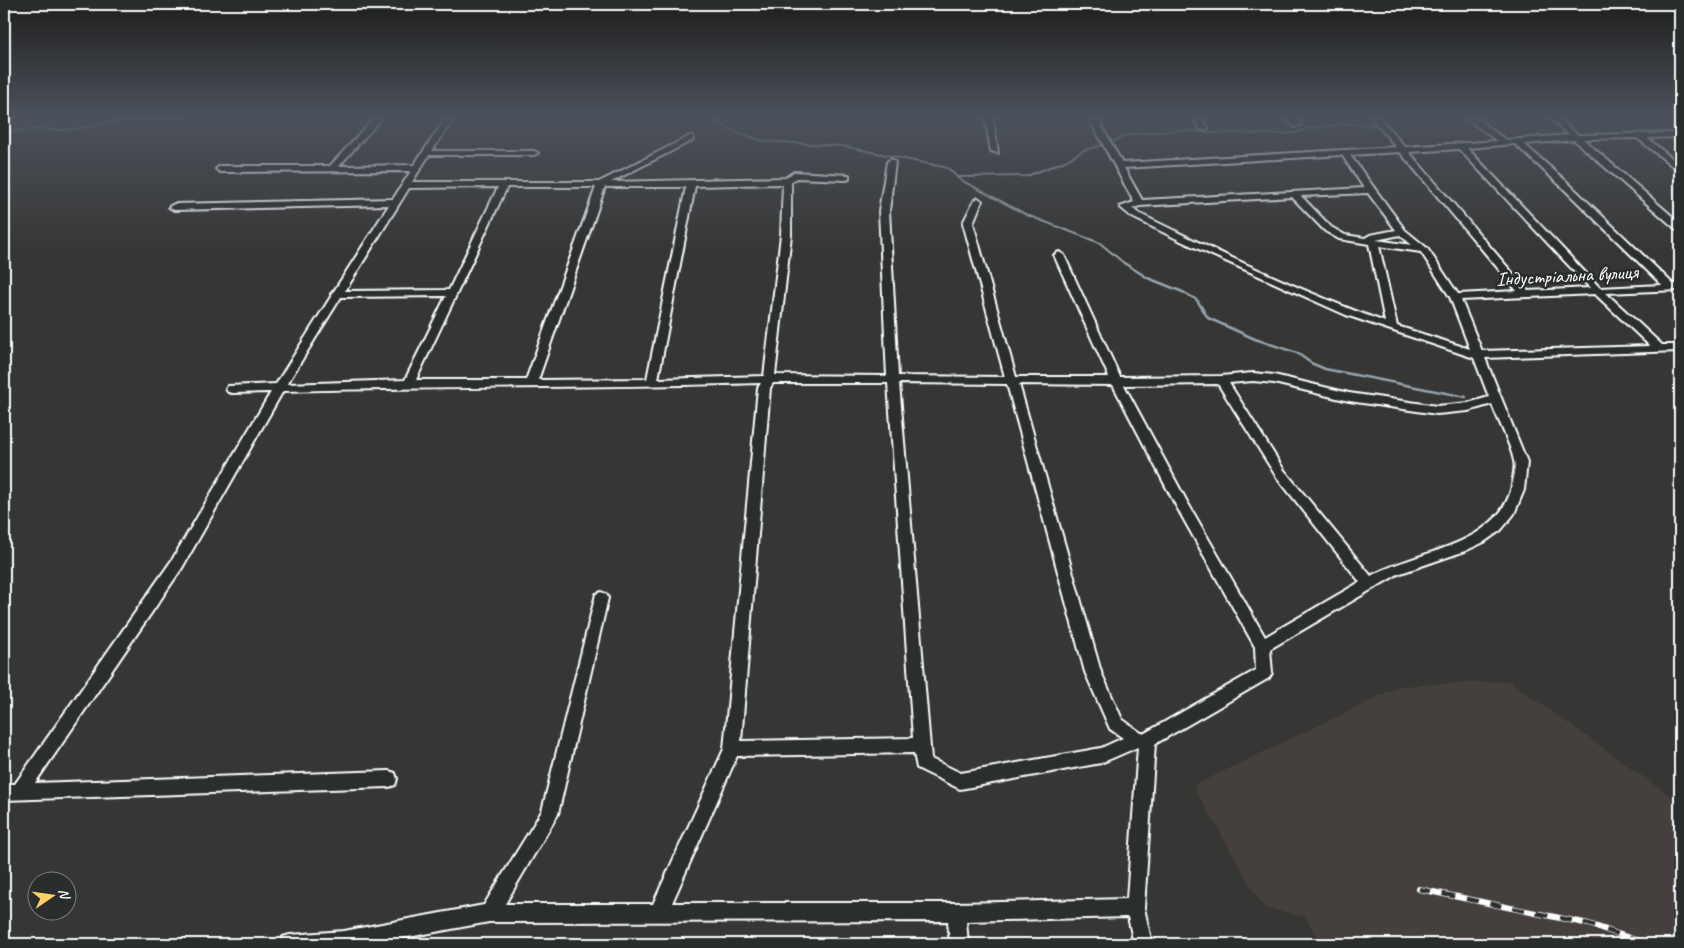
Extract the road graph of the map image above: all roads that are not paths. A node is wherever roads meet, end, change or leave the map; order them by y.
1 (337, 162) edge
2 (420, 162) edge
3 (643, 162) edge
4 (891, 162) dead end
5 (1116, 162) edge
6 (1184, 162) edge
7 (1351, 162) edge
8 (1416, 162) edge
9 (1476, 162) edge
10 (1540, 162) edge
11 (1606, 162) edge
12 (1118, 166) junction
13 (332, 168) junction
14 (417, 168) junction
15 (220, 169) dead end
16 (846, 177) dead end
17 (787, 181) junction
18 (602, 183) junction
19 (691, 184) junction
20 (406, 185) junction
21 (503, 186) junction
22 (1370, 190) junction
23 (1294, 194) junction
24 (395, 202) junction
25 (978, 202) dead end
26 (1139, 203) junction
27 (174, 207) dead end
28 (1680, 228) edge
29 (1402, 232) junction
30 (1358, 240) junction
31 (1374, 242) junction
32 (1424, 250) junction
33 (1059, 255) dead end
34 (1675, 287) edge
35 (1598, 291) junction
36 (452, 293) junction
37 (336, 294) junction
38 (1526, 295) junction
39 (1455, 297) junction
40 (1392, 328) junction
41 (1660, 348) junction
42 (1680, 348) edge
43 (1477, 355) junction
44 (768, 379) junction
45 (893, 380) junction
46 (1220, 380) junction
47 (1013, 381) junction
48 (1116, 381) junction
49 (531, 383) junction
50 (652, 383) junction
51 (409, 384) junction
52 (278, 388) junction
53 (232, 389) dead end
54 (1496, 399) junction
55 (1369, 583) junction
56 (601, 598) dead end
57 (1262, 646) junction
58 (1142, 740) junction
59 (921, 745) junction
60 (732, 749) junction
61 (389, 779) dead end
62 (12, 792) edge
63 (1135, 908) junction
64 (956, 912) junction
65 (489, 913) junction
66 (658, 914) junction
67 (343, 942) edge
68 (290, 944) edge
69 (959, 944) edge
70 (1143, 944) edge

1 - 13 street
2 - 14 street
3 - 18 street
4 - 45 street
5 - 12 street
6 - 12 street
7 - 22 street
8 - 38 street
9 - 35 street
10 - 34 street
11 - 28 street
12 - 26 street
13 - 14 street
13 - 15 street
14 - 20 street
16 - 17 street
17 - 19 street
17 - 44 street
18 - 19 street
18 - 21 street
18 - 49 street
19 - 50 street
20 - 21 street
20 - 24 street
21 - 36 street
22 - 23 street
22 - 29 street
23 - 26 street
23 - 30 street
24 - 27 street
24 - 37 street
25 - 47 street
26 - 40 street
29 - 30 street
29 - 32 street
30 - 31 street
31 - 32 street
31 - 40 street
32 - 39 street
33 - 48 street
34 - 35 street, Індустріальна вулиця
35 - 38 street, Індустріальна вулиця
35 - 41 street
36 - 37 street
36 - 51 street
37 - 52 street
38 - 39 street, Індустріальна вулиця
39 - 43 street
40 - 43 street
41 - 42 street
41 - 43 street
43 - 54 street
44 - 45 street
44 - 50 street
44 - 60 street
45 - 47 street
45 - 59 street
46 - 48 street
46 - 54 street
46 - 55 street
47 - 48 street
47 - 58 street
48 - 57 street
49 - 50 street
49 - 51 street
51 - 52 street
52 - 53 street
52 - 62 street
54 - 55 street
55 - 57 street
56 - 65 street
57 - 58 street
58 - 59 street
58 - 63 street
59 - 60 street
60 - 66 street
61 - 62 street
63 - 64 street
63 - 70 street
64 - 66 street
64 - 69 street
65 - 66 street
65 - 67 street
67 - 68 street

